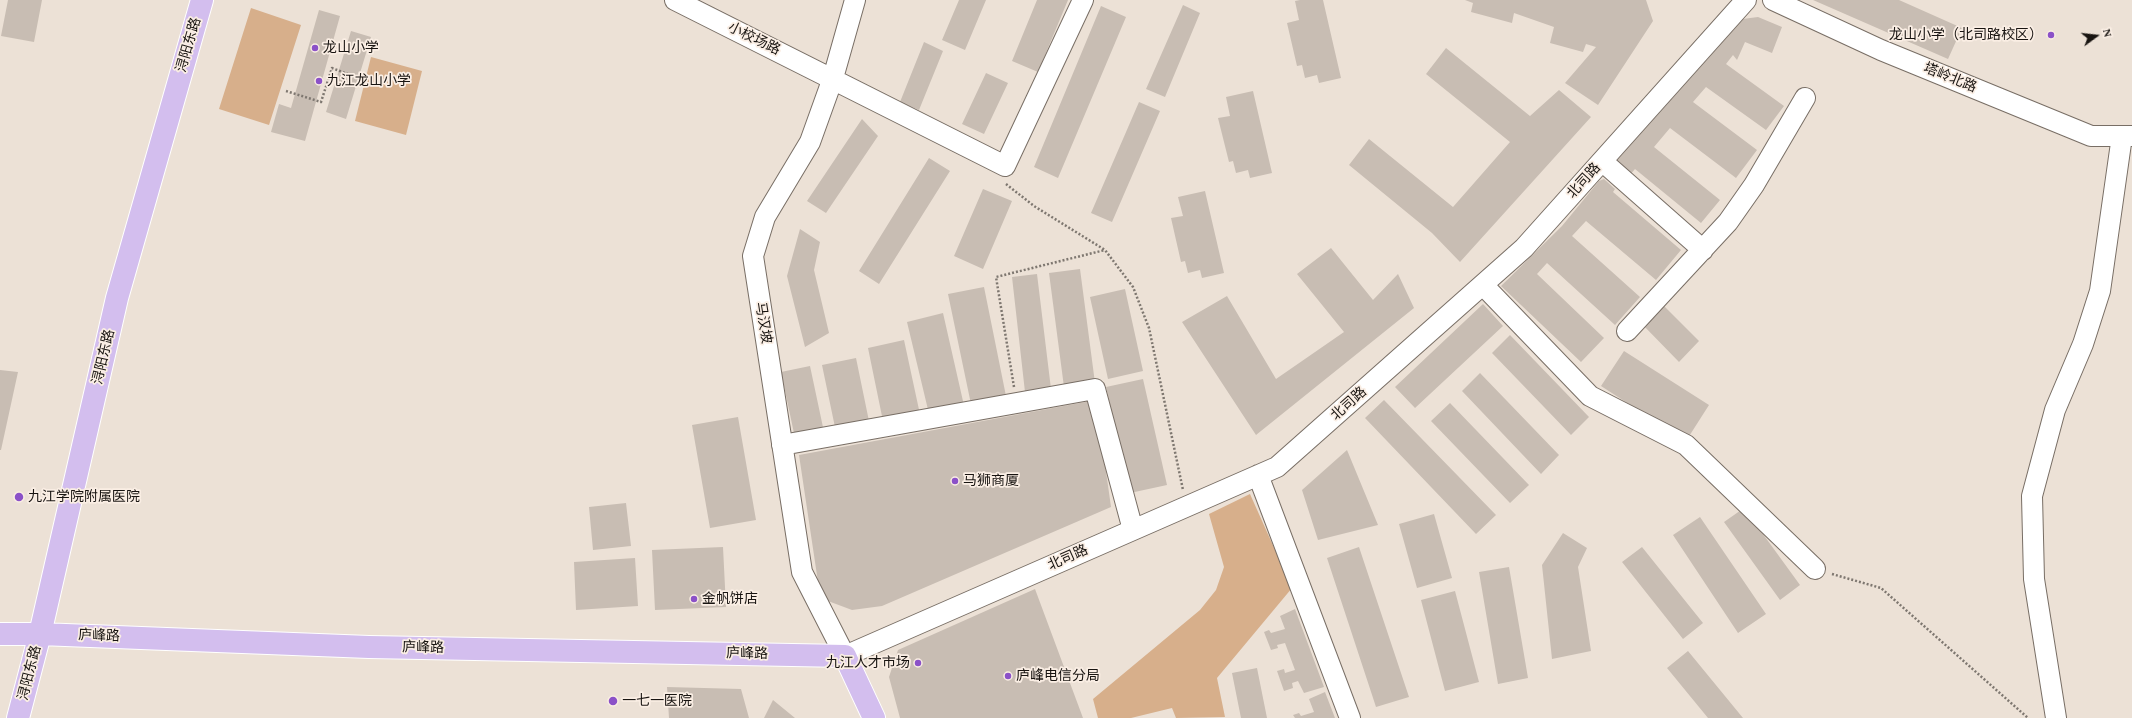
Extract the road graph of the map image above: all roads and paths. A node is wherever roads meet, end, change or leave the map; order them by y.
1 (202, 0) edge
2 (675, 0) edge
3 (855, 0) edge
4 (1083, 0) edge
5 (1746, 0) edge
6 (1773, 0) edge
7 (833, 78) junction
8 (363, 80) dead end
9 (286, 91) dead end
10 (1805, 98) dead end
11 (2127, 136) edge
12 (1602, 161) junction
13 (1005, 184) dead end
14 (1105, 250) junction
15 (1703, 250) junction
16 (1483, 285) junction
17 (1627, 331) dead end
18 (1016, 403) junction
19 (782, 445) junction
20 (1258, 475) junction
21 (1186, 506) junction
22 (1133, 530) junction
23 (1815, 569) joint
24 (0, 634) edge
25 (40, 634) junction
26 (845, 656) junction
27 (18, 718) edge
28 (874, 718) edge
29 (1350, 718) edge
30 (2028, 718) edge
31 (2056, 718) edge

1 - 25 main road, 浔阳东路
2 - 7 street, 小校场路
3 - 7 street, 马汉坡
4 - 7 street, 小校场路
5 - 12 street, 北司路
6 - 11 street, 塔岭北路
7 - 19 street, 马汉坡
8 - 9 path
10 - 15 street
11 - 31 street
12 - 15 street
12 - 16 street, 北司路
13 - 14 path
14 - 18 path
14 - 21 path
15 - 17 street
16 - 20 street, 北司路
16 - 23 street
18 - 19 street
18 - 22 street
19 - 26 street, 马汉坡
20 - 21 street, 北司路
20 - 29 street
21 - 22 street, 北司路
22 - 26 street, 北司路
23 - 30 path
24 - 25 main road, 庐峰路
25 - 26 main road, 庐峰路
25 - 27 main road, 浔阳东路
26 - 28 main road

